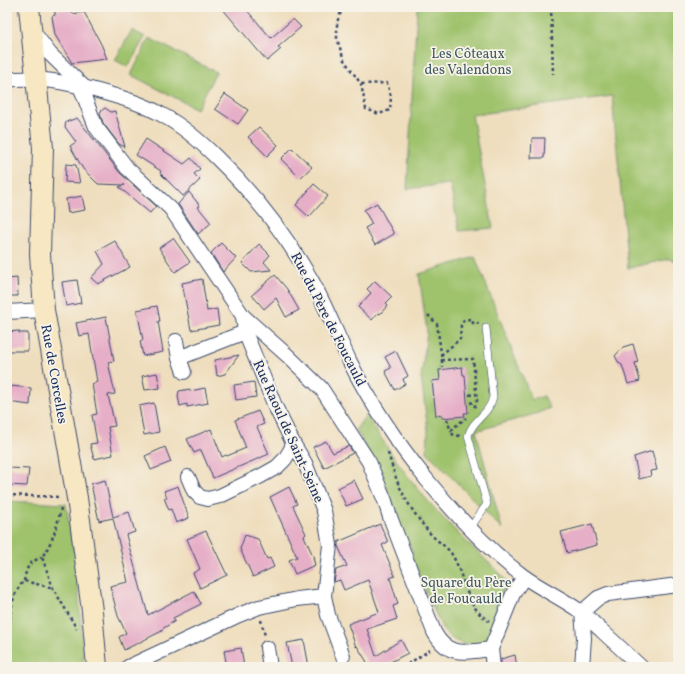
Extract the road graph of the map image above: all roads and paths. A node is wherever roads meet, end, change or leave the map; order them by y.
1 (29, 7) edge
2 (343, 7) edge
3 (551, 7) edge
4 (31, 30) junction
5 (553, 74) dead end
6 (21, 79) edge
7 (361, 84) junction
8 (82, 86) junction
9 (44, 310) junction
10 (7, 312) edge
11 (428, 315) dead end
12 (243, 316) junction
13 (486, 328) joint
14 (245, 332) junction
15 (176, 341) dead end
16 (441, 355) junction
17 (180, 358) junction
18 (442, 360) junction
19 (442, 367) dead end
20 (184, 372) dead end
21 (476, 394) junction
22 (469, 395) dead end
23 (477, 402) junction
24 (470, 403) dead end
25 (447, 419) dead end
26 (451, 432) junction
27 (468, 436) junction
28 (293, 443) junction
29 (388, 453) dead end
30 (188, 477) dead end
31 (7, 495) edge
32 (72, 498) junction
33 (470, 528) junction
34 (42, 557) junction
35 (524, 577) junction
36 (24, 581) junction
37 (678, 585) edge
38 (53, 588) junction
39 (324, 596) junction
40 (259, 607) junction
41 (582, 612) junction
42 (500, 626) junction
43 (78, 632) dead end
44 (440, 643) junction
45 (267, 648) joint
46 (491, 649) junction
47 (343, 656) dead end
48 (7, 661) edge
49 (97, 667) edge
50 (128, 667) edge
51 (270, 667) edge
52 (403, 667) edge
53 (493, 667) edge
54 (582, 667) edge
55 (641, 667) edge

1 - 4 main road, Rue de Corcelles
2 - 7 path
3 - 5 path
4 - 6 main road, Rue de Corcelles
4 - 8 street, Rue du Père de Foucauld
6 - 8 street, Rue du Père de Foucauld
6 - 9 main road, Rue de Corcelles
7 - 7 path
8 - 12 street
8 - 33 street, Rue du Père de Foucauld
9 - 10 street
9 - 32 main road, Rue de Corcelles
11 - 16 path
12 - 14 street, Rue Raoul de Saint-Seine
12 - 44 street
13 - 16 path
13 - 27 lane
14 - 17 street
14 - 28 street, Rue Raoul de Saint-Seine
15 - 17 street
16 - 18 path
17 - 20 street
18 - 19 path
18 - 21 path
21 - 22 path
21 - 23 path
23 - 24 path
23 - 26 path
25 - 26 path
26 - 27 path
27 - 33 lane
28 - 30 street
28 - 39 street, Rue Raoul de Saint-Seine
29 - 42 path
31 - 32 path
32 - 34 path
32 - 49 main road, Rue de Corcelles
33 - 35 street, Rue du Père de Foucauld
34 - 36 path
34 - 38 path
35 - 41 street, Rue du Père de Foucauld
35 - 42 street
36 - 38 path
36 - 48 path
37 - 41 street
38 - 43 path
39 - 40 street
39 - 47 street, Rue Raoul de Saint-Seine
40 - 45 path
40 - 50 street
41 - 54 street
41 - 55 street, Rue du Père de Foucauld
42 - 46 street
44 - 46 street
44 - 52 path
45 - 51 street
46 - 53 street

